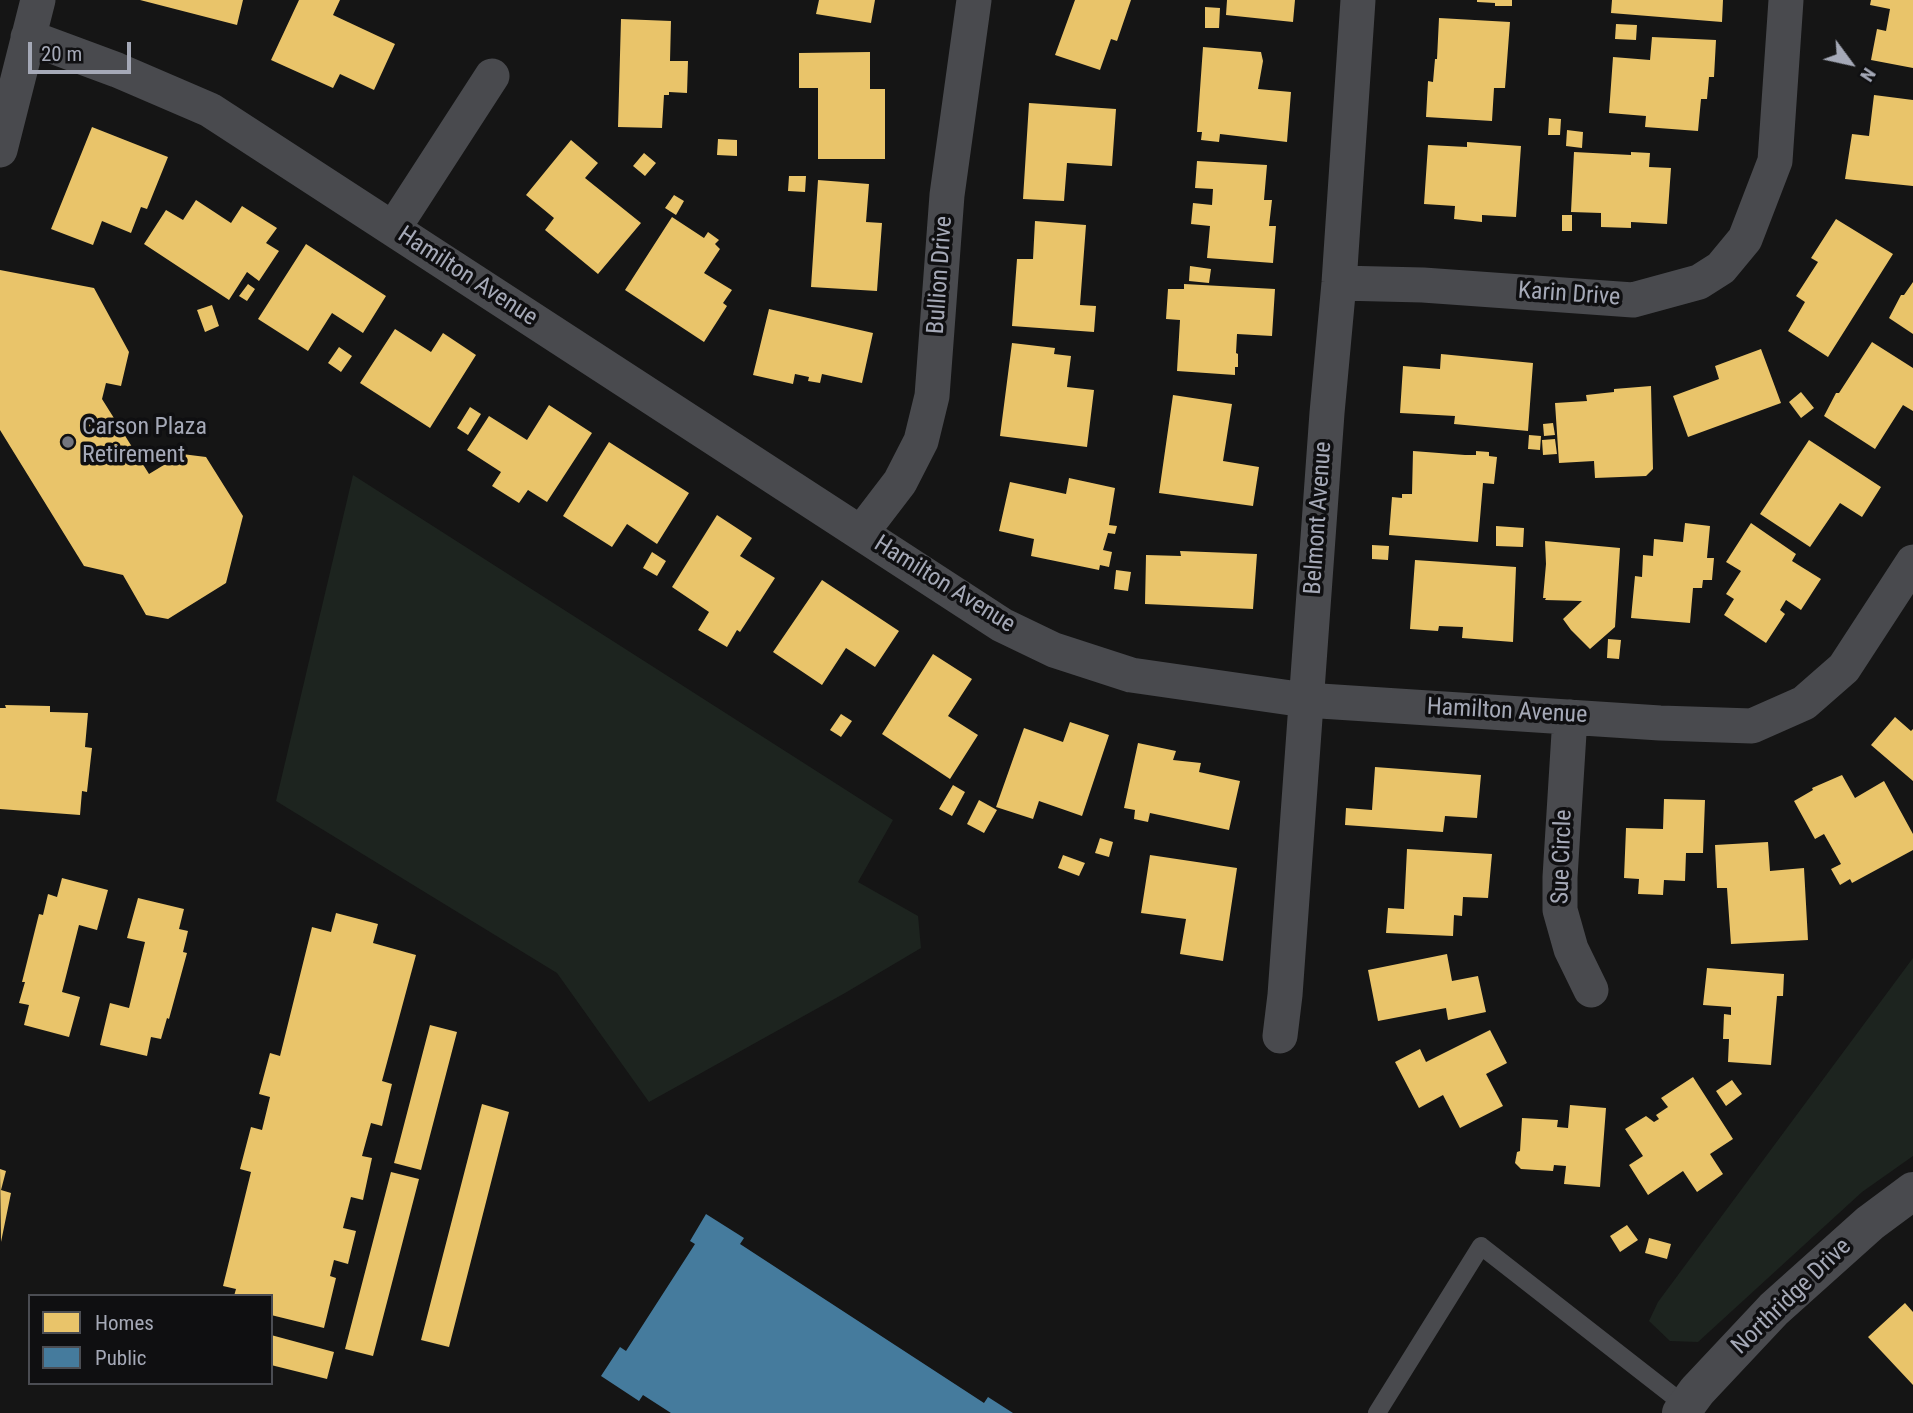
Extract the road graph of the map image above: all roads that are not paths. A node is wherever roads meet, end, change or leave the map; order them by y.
1 (38, 0) edge
2 (974, 0) edge
3 (1358, 0) edge
4 (1786, 0) edge
5 (29, 37) junction
6 (492, 76) dead end
7 (0, 150) edge
8 (393, 229) junction
9 (1339, 283) junction
10 (861, 533) junction
11 (1913, 562) edge
12 (1305, 700) junction
13 (1570, 717) junction
14 (1591, 990) dead end
15 (1280, 1036) dead end
16 (1913, 1191) edge
17 (1683, 1410) edge
18 (1377, 1413) edge

1 - 5 street
2 - 10 street, Bullion Drive
3 - 9 street, Belmont Avenue
4 - 9 street, Karin Drive
5 - 7 street
5 - 8 street, Hamilton Avenue
6 - 8 street
8 - 10 street, Hamilton Avenue
9 - 12 street, Belmont Avenue
10 - 12 street, Hamilton Avenue
11 - 13 street, Hamilton Avenue
12 - 13 street, Hamilton Avenue
12 - 15 street, Belmont Avenue
13 - 14 street, Sue Circle
16 - 17 street, Northridge Drive
17 - 18 lane

